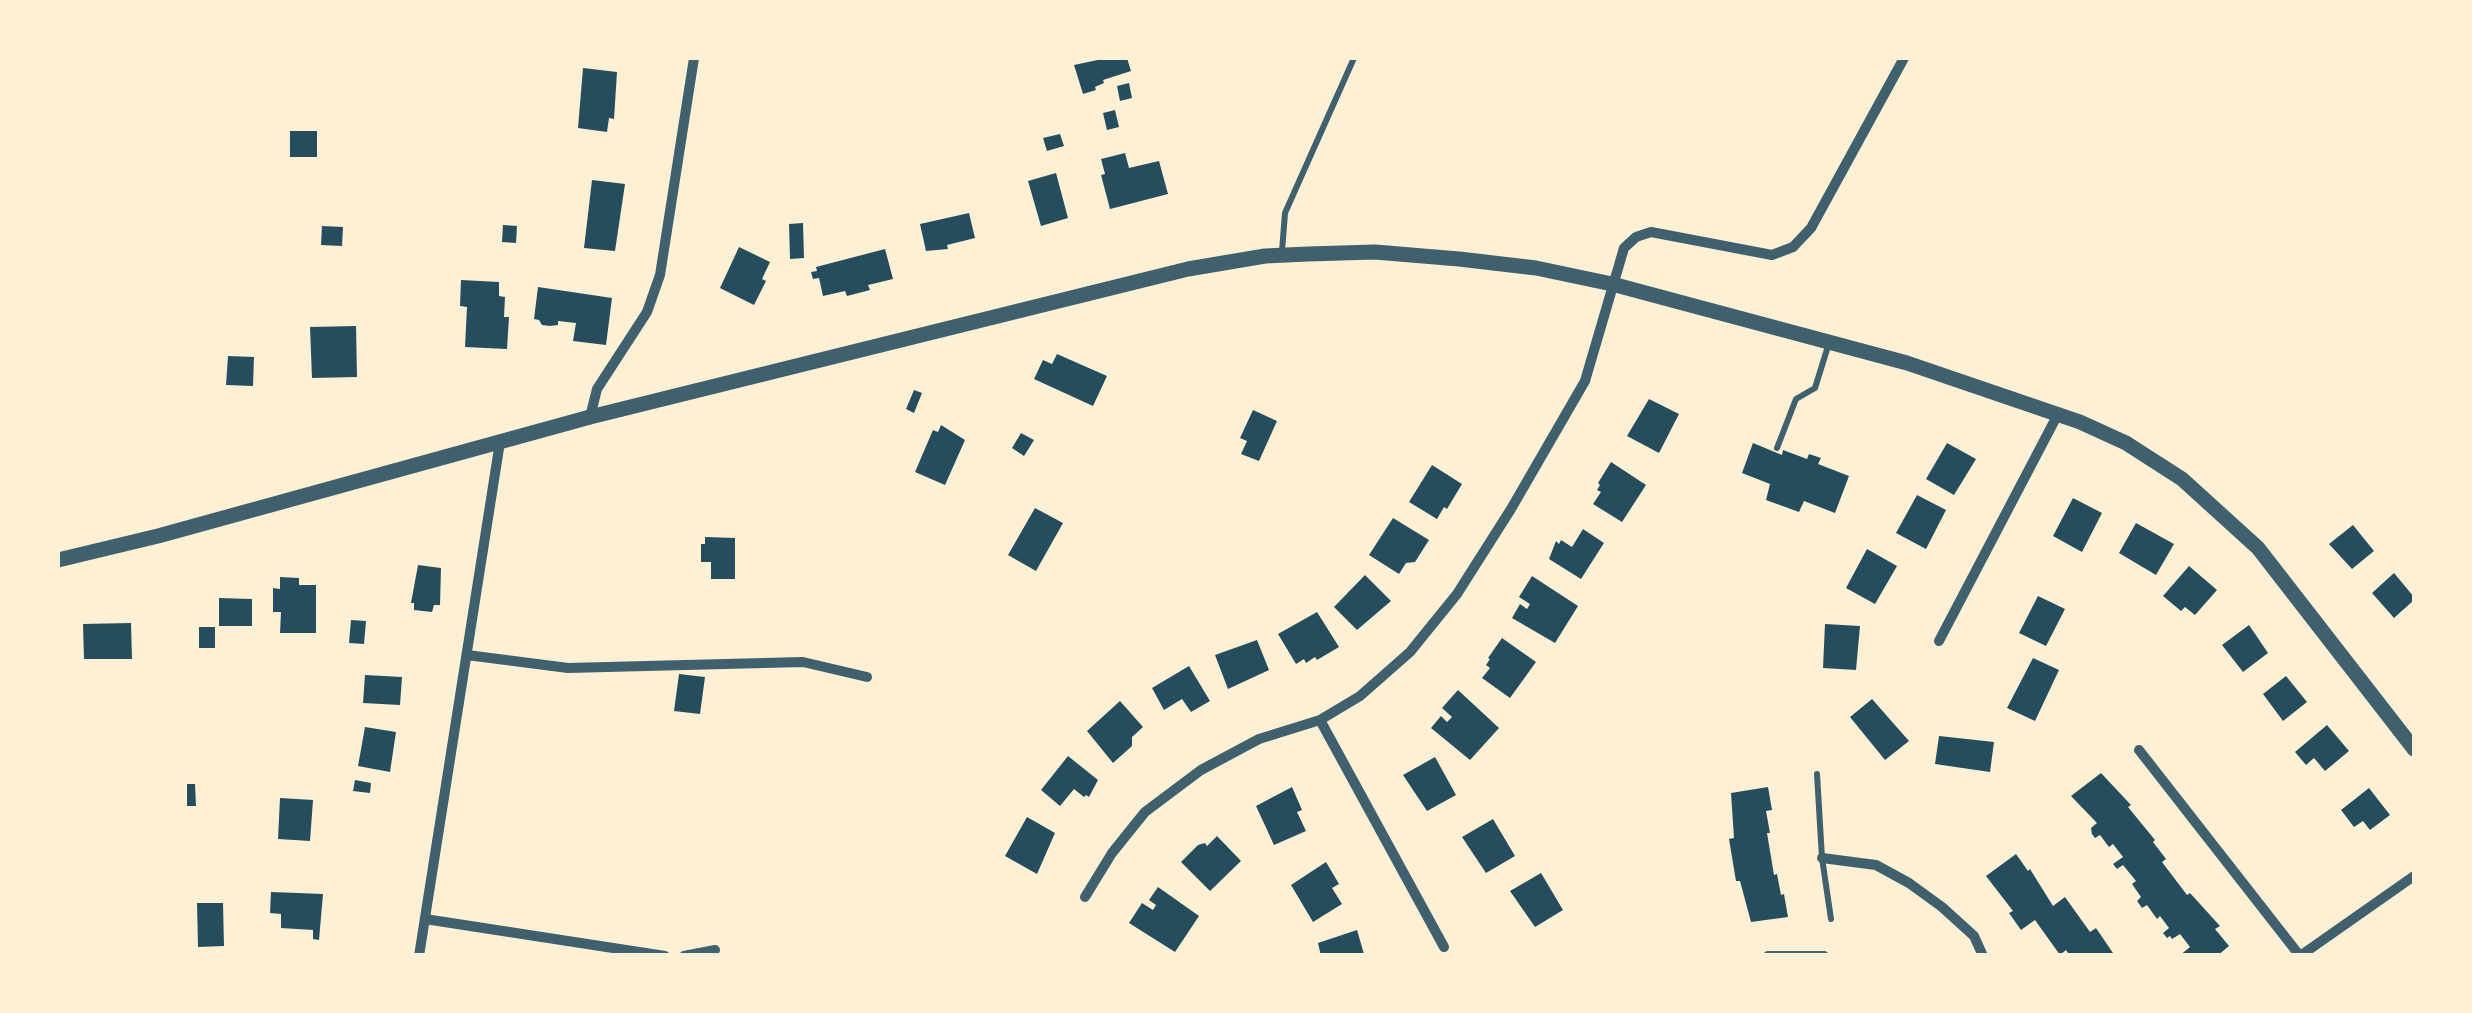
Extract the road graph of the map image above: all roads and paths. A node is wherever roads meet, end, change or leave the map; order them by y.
1 (694, 58) edge
2 (1354, 58) edge
3 (1904, 58) edge
4 (1282, 256) junction
5 (1612, 284) junction
6 (1829, 342) junction
7 (2058, 414) junction
8 (590, 417) junction
9 (500, 442) junction
10 (1778, 448) dead end
11 (58, 560) edge
12 (1939, 641) dead end
13 (467, 656) junction
14 (867, 678) dead end
15 (1320, 720) junction
16 (2414, 749) edge
17 (2139, 750) dead end
18 (1818, 774) dead end
19 (1822, 858) junction
20 (2414, 876) edge
21 (1085, 897) dead end
22 (425, 919) junction
23 (1831, 919) dead end
24 (1444, 947) dead end
25 (715, 950) dead end
26 (419, 956) edge
27 (666, 956) edge
28 (684, 956) edge
29 (1768, 956) edge
30 (1824, 956) edge
31 (1984, 956) edge
32 (2300, 956) edge

1 - 8 street
2 - 4 lane
3 - 5 street
4 - 5 street
4 - 8 street
5 - 6 street
5 - 15 street
6 - 7 street
6 - 10 lane
7 - 12 street
7 - 16 street
8 - 9 street
9 - 11 street
9 - 13 street
13 - 14 street
13 - 22 street
15 - 21 street
15 - 24 street
17 - 32 street
18 - 19 lane
19 - 23 lane
19 - 31 street
20 - 32 street
22 - 26 street
22 - 27 street
25 - 28 street
29 - 30 street

